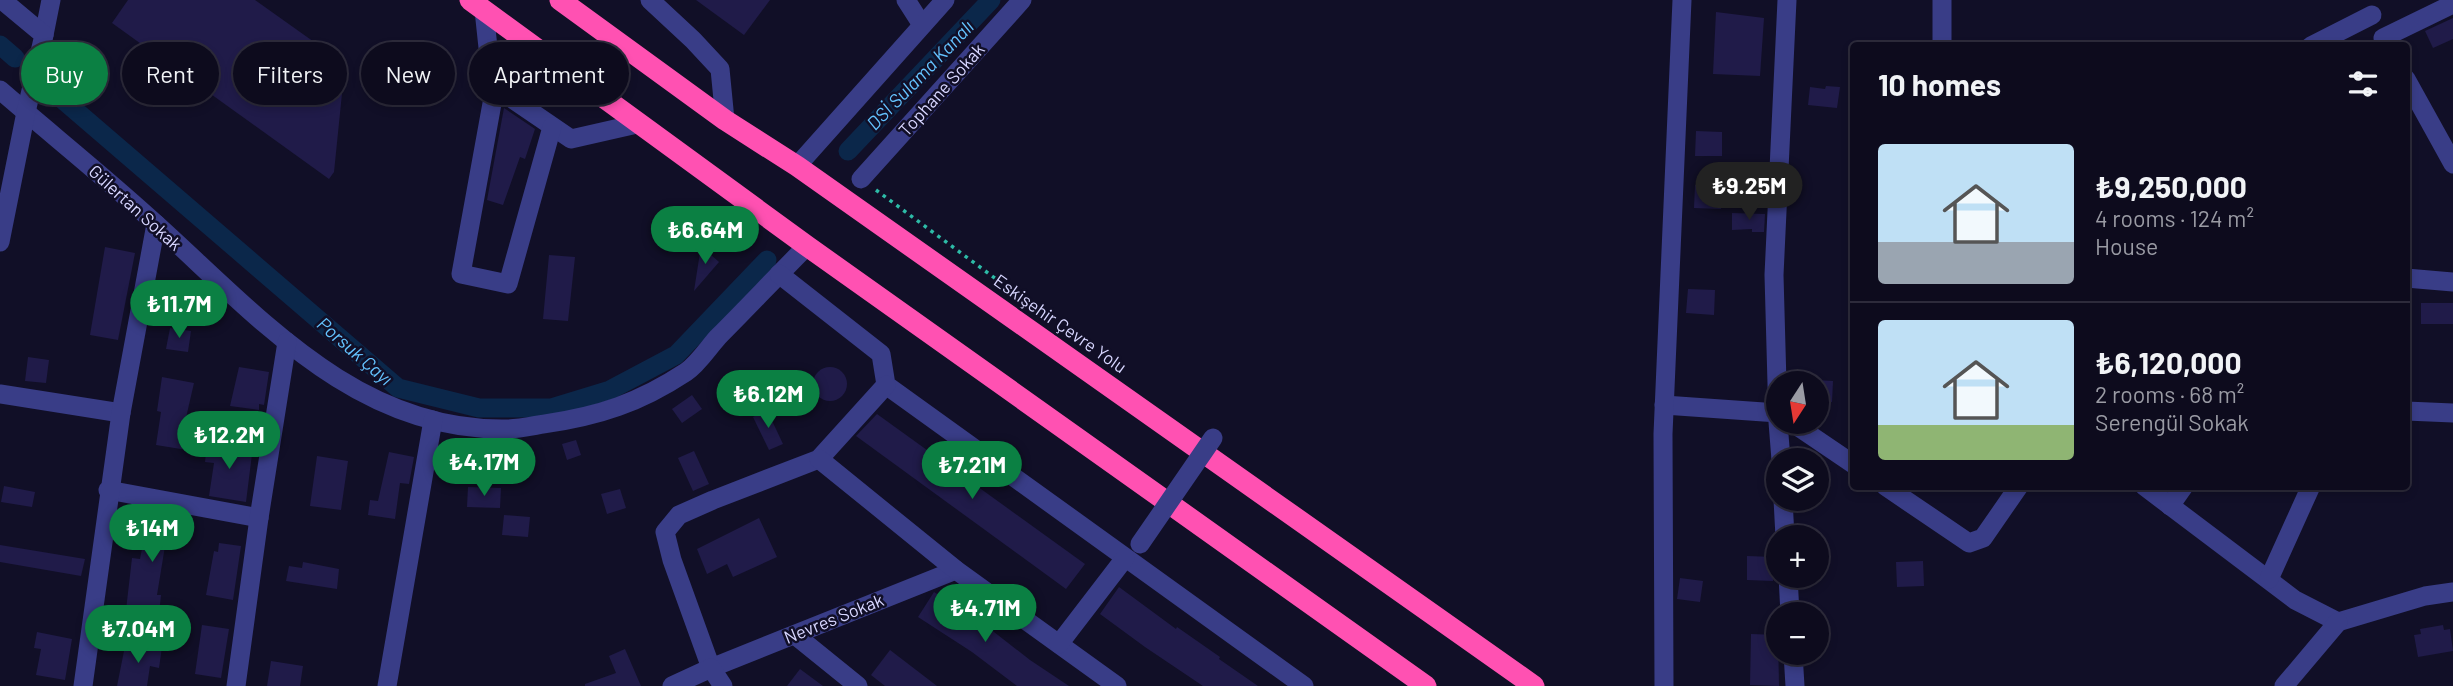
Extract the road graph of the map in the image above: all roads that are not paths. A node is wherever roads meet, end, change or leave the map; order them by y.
1 (2, 0) edge
2 (51, 0) edge
3 (560, 0) edge
4 (650, 0) edge
5 (906, 0) edge
6 (945, 0) edge
7 (1022, 0) edge
8 (1682, 0) edge
9 (1787, 0) edge
10 (1942, 0) edge
11 (2453, 4) edge
12 (477, 5) edge
13 (2368, 7) edge
14 (922, 25) junction
15 (44, 35) junction
16 (2386, 41) edge
17 (484, 42) edge
18 (1942, 42) edge
19 (2317, 42) edge
20 (0, 90) edge
21 (2411, 99) edge
22 (492, 105) edge
23 (521, 105) edge
24 (26, 112) junction
25 (725, 120) junction
26 (637, 124) junction
27 (552, 127) junction
28 (2453, 164) edge
29 (797, 166) junction
30 (861, 179) road end
31 (156, 224) junction
32 (0, 242) edge
33 (807, 246) junction
34 (779, 274) junction
35 (2410, 278) edge
36 (2453, 282) edge
37 (287, 342) junction
38 (1777, 371) edge
39 (886, 385) junction
40 (0, 394) edge
41 (1664, 405) junction
42 (1766, 411) edge
43 (2410, 411) edge
44 (121, 413) junction
45 (2453, 413) edge
46 (433, 420) junction
47 (1809, 434) edge
48 (1213, 438) dead end
49 (819, 459) junction
50 (1850, 462) edge
51 (1891, 490) edge
52 (2016, 490) edge
53 (2149, 490) edge
54 (2181, 490) edge
55 (2309, 490) edge
56 (108, 491) junction
57 (2170, 506) junction
58 (259, 518) junction
59 (1133, 551) junction
60 (956, 570) junction
61 (2269, 579) junction
62 (2453, 592) edge
63 (2338, 622) junction
64 (795, 635) junction
65 (1059, 644) junction
66 (1794, 665) edge
67 (711, 668) junction
68 (1298, 681) edge
69 (83, 686) edge
70 (236, 686) edge
71 (387, 686) edge
72 (672, 686) edge
73 (723, 686) edge
74 (858, 686) edge
75 (1117, 686) edge
76 (1426, 686) edge
77 (1534, 686) edge
78 (1664, 686) edge
79 (1795, 686) edge
80 (2284, 686) edge

1 - 15 street
2 - 15 street
3 - 25 highway, Eskişehir Çevre Yolu
4 - 25 street
5 - 14 street
6 - 14 street
7 - 30 street, Tophane Sokak
8 - 41 street
9 - 38 street
10 - 18 street
11 - 16 street
12 - 17 street
12 - 26 highway
13 - 16 street
13 - 19 street
14 - 29 street
15 - 24 street
20 - 24 street, Gülertan Sokak
21 - 28 street
22 - 27 street
23 - 27 street
24 - 31 street, Gülertan Sokak
24 - 32 street
25 - 29 highway, Eskişehir Çevre Yolu
26 - 27 street
26 - 33 highway
29 - 77 highway, Eskişehir Çevre Yolu
31 - 37 street, Gülertan Sokak
31 - 44 street
33 - 34 street, Gülertan Sokak
33 - 76 highway
34 - 39 street
34 - 46 street, Gülertan Sokak
35 - 36 street
37 - 46 street, Gülertan Sokak
37 - 58 street
39 - 49 street
39 - 59 street
40 - 44 street
41 - 42 street
41 - 78 street
43 - 45 street
44 - 56 street
46 - 71 street
47 - 50 street
48 - 59 street, bridge
49 - 60 street
49 - 67 street
51 - 52 street
53 - 57 street
54 - 57 street
55 - 61 street
56 - 58 street
56 - 69 street
57 - 61 street
58 - 70 street
59 - 65 street
59 - 68 street
60 - 64 street, Nevres Sokak
60 - 65 street
61 - 63 street
62 - 63 street
63 - 80 street
64 - 67 street, Nevres Sokak
64 - 74 street
65 - 75 street
66 - 79 street
67 - 72 street, Nevres Sokak
67 - 73 street

